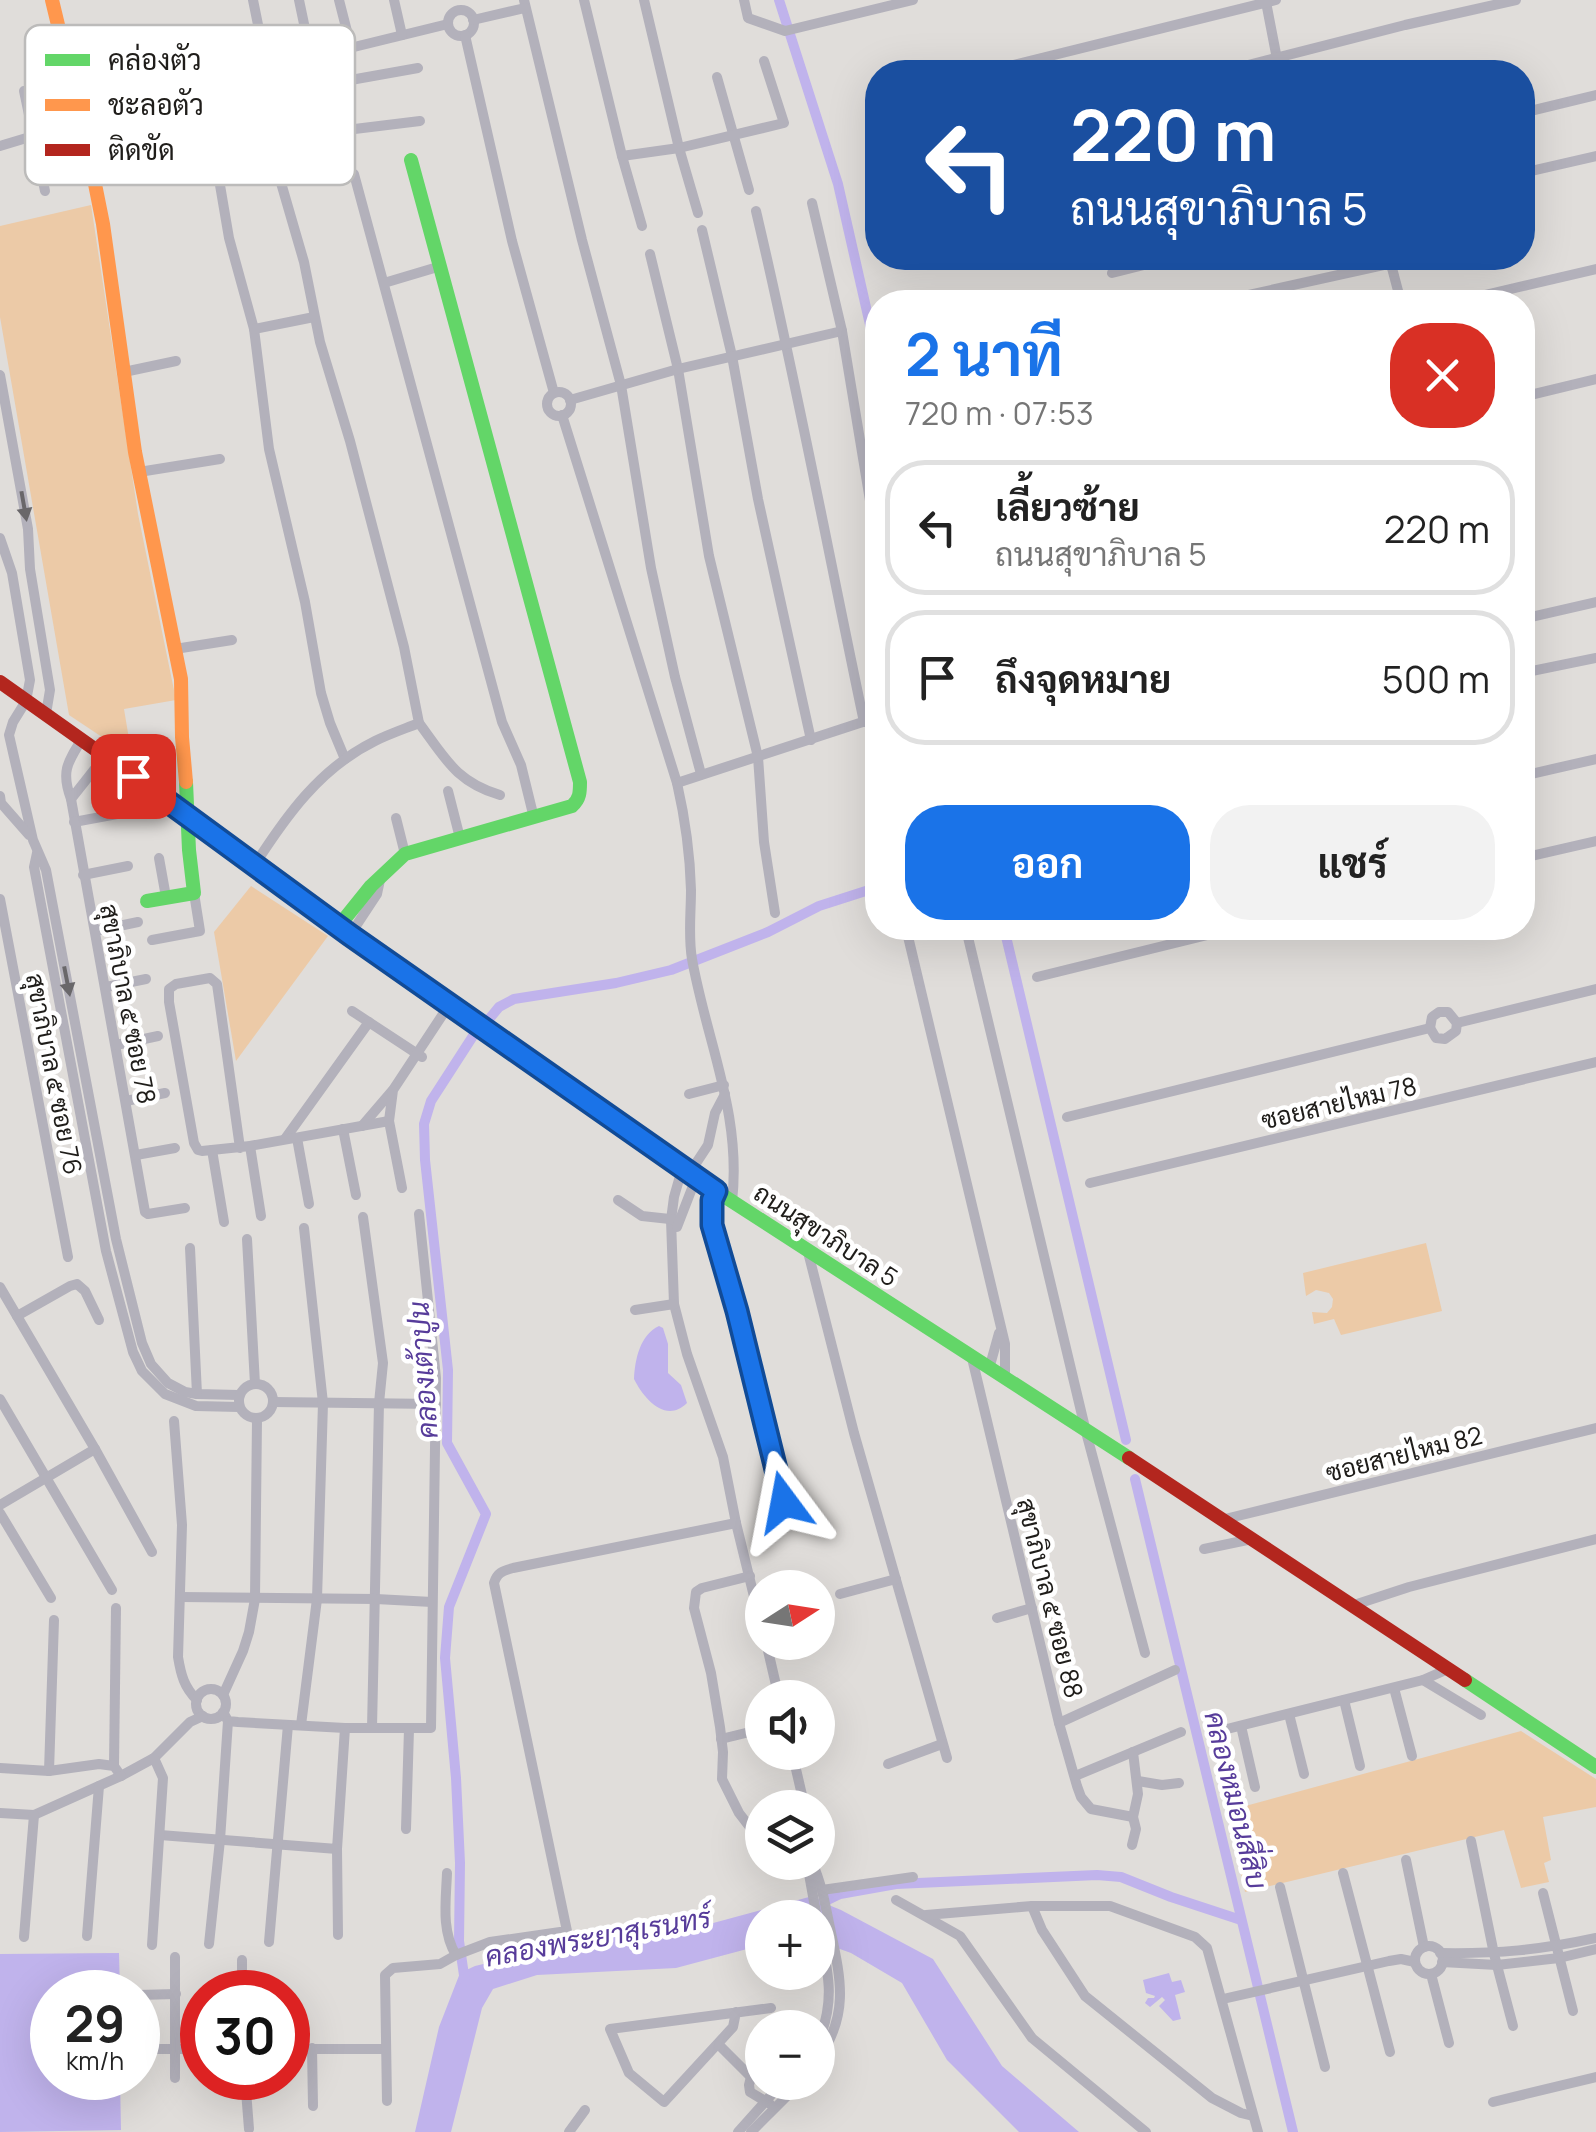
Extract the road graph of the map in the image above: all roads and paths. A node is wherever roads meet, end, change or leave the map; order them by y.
1 (52, 0) edge
2 (253, 0) edge
3 (299, 0) edge
4 (340, 0) edge
5 (394, 0) edge
6 (584, 0) edge
7 (644, 0) edge
8 (744, 0) edge
9 (913, 0) edge
10 (1516, 0) edge
11 (1271, 1) edge
12 (524, 4) edge
13 (458, 5) edge
14 (473, 20) junction
15 (448, 24) junction
16 (58, 25) edge
17 (258, 25) edge
18 (304, 25) edge
19 (346, 25) edge
20 (402, 35) junction
21 (465, 35) junction
22 (355, 47) edge
23 (1277, 59) junction
24 (764, 60) dead end
25 (1033, 60) edge
26 (1273, 60) edge
27 (418, 68) dead end
28 (717, 77) dead end
29 (355, 79) edge
30 (24, 91) dead end
31 (1596, 95) edge
32 (25, 96) edge
33 (1535, 110) edge
34 (420, 121) dead end
35 (355, 129) edge
36 (733, 134) junction
37 (25, 138) edge
38 (0, 146) edge
39 (679, 148) junction
40 (622, 156) junction
41 (1596, 156) edge
42 (410, 160) dead end
43 (1535, 171) edge
44 (355, 178) edge
45 (43, 185) edge
46 (95, 185) edge
47 (219, 185) edge
48 (281, 185) edge
49 (749, 190) dead end
50 (44, 191) dead end
51 (812, 203) dead end
52 (756, 210) dead end
53 (698, 212) dead end
54 (642, 226) dead end
55 (702, 230) dead end
56 (650, 254) dead end
57 (441, 266) junction
58 (1596, 269) edge
59 (1121, 270) edge
60 (1360, 270) edge
61 (1112, 272) dead end
62 (384, 283) junction
63 (1272, 289) joint
64 (1268, 290) edge
65 (1507, 290) edge
66 (314, 317) junction
67 (254, 329) junction
68 (842, 331) junction
69 (787, 344) junction
70 (732, 356) junction
71 (176, 361) dead end
72 (678, 369) junction
73 (124, 372) junction
74 (0, 375) edge
75 (1596, 380) edge
76 (621, 385) junction
77 (554, 393) junction
78 (1535, 394) edge
79 (570, 400) junction
80 (562, 415) junction
81 (220, 459) dead end
82 (138, 472) junction
83 (865, 477) edge
84 (0, 538) edge
85 (30, 569) junction
86 (12, 573) junction
87 (1596, 602) edge
88 (1535, 616) edge
89 (232, 640) dead end
90 (175, 649) junction
91 (1596, 658) edge
92 (1535, 670) edge
93 (30, 680) junction
94 (2, 688) edge
95 (50, 690) junction
96 (26, 701) junction
97 (46, 714) junction
98 (864, 722) joint
99 (419, 723) junction
100 (82, 740) junction
101 (811, 740) junction
102 (105, 756) junction
103 (758, 757) junction
104 (345, 759) junction
105 (1596, 759) edge
106 (1535, 773) edge
107 (701, 774) junction
108 (677, 783) junction
109 (448, 791) dead end
110 (500, 794) dead end
111 (0, 796) edge
112 (71, 799) junction
113 (117, 814) dead end
114 (189, 816) junction
115 (396, 818) dead end
116 (534, 818) junction
117 (74, 822) junction
118 (460, 838) junction
119 (33, 840) junction
120 (1596, 841) edge
121 (38, 852) junction
122 (405, 854) junction
123 (1535, 855) edge
124 (160, 858) dead end
125 (128, 866) dead end
126 (254, 866) junction
127 (83, 875) junction
128 (194, 893) junction
129 (166, 898) junction
130 (0, 899) edge
131 (147, 901) dead end
132 (775, 913) dead end
133 (138, 922) dead end
134 (94, 931) junction
135 (344, 931) junction
136 (152, 940) dead end
137 (909, 940) edge
138 (969, 940) edge
139 (1188, 940) edge
140 (1037, 978) dead end
141 (146, 980) dead end
142 (106, 987) junction
143 (1596, 989) edge
144 (451, 1007) junction
145 (352, 1011) dead end
146 (369, 1022) junction
147 (1457, 1022) junction
148 (1430, 1028) junction
149 (158, 1036) dead end
150 (116, 1045) junction
151 (80, 1046) junction
152 (67, 1049) junction
153 (417, 1057) junction
154 (1596, 1062) edge
155 (725, 1089) junction
156 (393, 1090) junction
157 (166, 1093) dead end
158 (689, 1094) dead end
159 (126, 1101) junction
160 (1067, 1117) dead end
161 (389, 1121) junction
162 (362, 1126) junction
163 (343, 1129) junction
164 (291, 1139) junction
165 (708, 1146) junction
166 (245, 1147) junction
167 (175, 1148) dead end
168 (212, 1150) junction
169 (733, 1154) junction
170 (136, 1155) junction
171 (689, 1174) junction
172 (1090, 1183) dead end
173 (402, 1188) dead end
174 (716, 1191) junction
175 (356, 1194) dead end
176 (618, 1200) dead end
177 (732, 1202) junction
178 (309, 1204) dead end
179 (185, 1208) dead end
180 (419, 1214) dead end
181 (261, 1216) dead end
182 (364, 1217) dead end
183 (675, 1220) junction
184 (224, 1222) dead end
185 (304, 1228) dead end
186 (247, 1239) dead end
187 (190, 1248) dead end
188 (808, 1252) junction
189 (68, 1256) dead end
190 (0, 1287) edge
191 (116, 1293) junction
192 (130, 1294) junction
193 (674, 1304) junction
194 (635, 1310) dead end
195 (17, 1316) junction
196 (98, 1320) dead end
197 (1000, 1327) junction
198 (972, 1358) junction
199 (989, 1369) junction
200 (1005, 1379) junction
201 (256, 1384) junction
202 (197, 1394) junction
203 (0, 1399) edge
204 (239, 1401) junction
205 (273, 1402) junction
206 (323, 1402) junction
207 (379, 1403) junction
208 (436, 1404) junction
209 (257, 1419) junction
210 (174, 1422) dead end
211 (1596, 1428) edge
212 (1086, 1432) junction
213 (95, 1449) junction
214 (47, 1478) junction
215 (784, 1502) dead end
216 (0, 1505) edge
217 (0, 1513) edge
218 (1222, 1520) junction
219 (736, 1523) junction
220 (1596, 1539) edge
221 (1252, 1540) junction
222 (1204, 1549) dead end
223 (152, 1552) dead end
224 (748, 1570) edge
225 (745, 1577) edge
226 (896, 1579) junction
227 (112, 1590) dead end
228 (840, 1594) dead end
229 (181, 1597) junction
230 (51, 1598) dead end
231 (254, 1599) junction
232 (316, 1599) junction
233 (376, 1599) junction
234 (432, 1602) junction
235 (1352, 1606) junction
236 (116, 1608) dead end
237 (1032, 1608) junction
238 (997, 1618) dead end
239 (54, 1620) dead end
240 (1144, 1654) dead end
241 (1448, 1669) junction
242 (1176, 1670) dead end
243 (1423, 1680) junction
244 (1394, 1688) junction
245 (223, 1695) junction
246 (197, 1700) junction
247 (1344, 1700) junction
248 (1289, 1714) junction
249 (1481, 1715) dead end
250 (202, 1716) junction
251 (226, 1717) junction
252 (1060, 1724) junction
253 (288, 1725) junction
254 (301, 1725) junction
255 (1242, 1726) junction
256 (346, 1728) junction
257 (372, 1728) junction
258 (409, 1729) junction
259 (1181, 1732) dead end
260 (1215, 1732) dead end
261 (745, 1733) edge
262 (721, 1738) junction
263 (942, 1744) junction
264 (1133, 1752) junction
265 (1412, 1756) dead end
266 (154, 1758) junction
267 (947, 1758) dead end
268 (888, 1764) dead end
269 (1360, 1766) dead end
270 (1596, 1767) edge
271 (0, 1768) edge
272 (49, 1771) junction
273 (117, 1771) junction
274 (1304, 1774) dead end
275 (1075, 1776) junction
276 (1138, 1782) junction
277 (1180, 1783) dead end
278 (99, 1786) junction
279 (1256, 1786) dead end
280 (0, 1813) edge
281 (34, 1815) junction
282 (1133, 1816) junction
283 (745, 1821) edge
284 (406, 1829) dead end
285 (160, 1836) junction
286 (220, 1840) junction
287 (1472, 1841) dead end
288 (279, 1844) junction
289 (1132, 1845) dead end
290 (337, 1848) junction
291 (1406, 1860) dead end
292 (448, 1872) dead end
293 (1343, 1874) dead end
294 (913, 1877) dead end
295 (816, 1880) edge
296 (1280, 1887) dead end
297 (819, 1892) junction
298 (1544, 1894) dead end
299 (818, 1900) edge
300 (820, 1900) edge
301 (896, 1900) dead end
302 (1032, 1906) junction
303 (964, 1914) junction
304 (926, 1915) junction
305 (338, 1935) dead end
306 (87, 1936) dead end
307 (960, 1936) junction
308 (24, 1937) dead end
309 (1596, 1938) edge
310 (268, 1942) dead end
311 (209, 1944) dead end
312 (152, 1945) dead end
313 (1424, 1947) junction
314 (1596, 1949) edge
315 (1557, 1952) junction
316 (461, 1953) junction
317 (175, 1957) dead end
318 (1441, 1957) junction
319 (242, 1960) dead end
320 (1495, 1960) junction
321 (1415, 1962) junction
322 (1367, 1965) junction
323 (242, 1970) edge
324 (1431, 1974) junction
325 (835, 1976) edge
326 (1303, 1980) junction
327 (160, 1994) edge
328 (176, 1994) junction
329 (1223, 1999) junction
330 (771, 2008) dead end
331 (1573, 2011) dead end
332 (736, 2012) junction
333 (1513, 2026) dead end
334 (835, 2028) edge
335 (1449, 2043) dead end
336 (718, 2045) junction
337 (312, 2048) joint
338 (160, 2049) edge
339 (174, 2049) junction
340 (180, 2049) edge
341 (385, 2049) junction
342 (1390, 2052) dead end
343 (745, 2067) edge
344 (1325, 2067) dead end
345 (1596, 2077) edge
346 (175, 2078) dead end
347 (247, 2100) edge
348 (770, 2100) edge
349 (771, 2100) edge
350 (387, 2102) dead end
351 (1493, 2102) dead end
352 (313, 2106) dead end
353 (585, 2110) dead end
354 (1253, 2116) junction
355 (249, 2129) dead end
356 (570, 2132) edge
357 (738, 2132) edge
358 (751, 2132) edge
359 (1146, 2132) edge
360 (1258, 2132) edge

1 - 16 street
2 - 17 street
3 - 18 street
4 - 19 street
5 - 20 street
6 - 40 street
7 - 39 street
8 - 9 street
10 - 23 street
11 - 23 street
11 - 25 street
12 - 14 street
12 - 76 street
13 - 14 street
13 - 15 street
14 - 21 street
15 - 20 street
15 - 21 street
20 - 22 street
21 - 77 street
23 - 26 street
24 - 36 street
27 - 29 street
28 - 36 street
30 - 32 street
31 - 33 street
34 - 35 street
36 - 39 street
36 - 49 street
37 - 38 street
39 - 40 street
39 - 53 street
40 - 54 street
41 - 43 street
42 - 57 street
44 - 62 street
45 - 50 street
46 - 73 street
47 - 67 street
48 - 66 street
51 - 68 street
52 - 69 street
55 - 70 street
56 - 72 street
57 - 62 street
57 - 116 street
58 - 65 street
59 - 61 street
60 - 63 street
62 - 116 street
63 - 64 street
66 - 67 street
66 - 99 street
67 - 104 street
68 - 69 street
68 - 83 street
69 - 70 street
69 - 98 street
70 - 72 street
70 - 101 street
71 - 73 street
72 - 76 street
72 - 103 street
73 - 82 street
74 -> 85 street
75 - 78 street
76 - 79 street
76 - 107 street
77 - 79 street
77 - 80 street
79 - 80 street
80 - 108 street
81 - 82 street
82 - 90 street
84 - 86 street
85 - 86 street
85 - 95 street
86 - 93 street
87 - 88 street
89 - 90 street
90 - 114 street
91 - 92 street
93 - 95 street
93 - 96 street
94 - 96 street, ถนนสุขาภิบาล 5
95 - 97 street
96 - 97 street, ถนนสุขาภิบาล 5
96 - 119 street
97 - 100 street, ถนนสุขาภิบาล 5
98 - 101 street
99 - 104 street
99 - 110 street
100 - 102 street, ถนนสุขาภิบาล 5
100 - 112 street, สุขาภิบาล ๕ ซอย 78
101 - 103 street
102 - 112 street
102 - 114 street, ถนนสุขาภิบาล 5
103 - 107 street
103 - 132 street
104 - 126 street
105 - 106 street
107 - 108 street
108 - 155 street
109 - 118 street
111 - 119 street
112 - 117 street, สุขาภิบาล ๕ ซอย 78
113 - 117 street
114 - 126 street, ถนนสุขาภิบาล 5
114 - 128 street
115 - 122 street
116 - 118 street
117 - 127 street, สุขาภิบาล ๕ ซอย 78
118 - 122 street
119 - 121 street
120 - 123 street
121 -> 151 street
121 - 152 street
122 - 135 street
124 - 129 street
125 - 127 street
126 - 135 street, ถนนสุขาภิบาล 5
127 - 134 street, สุขาภิบาล ๕ ซอย 78
128 - 129 street
128 - 136 street
129 - 131 street
130 - 189 street, สุขาภิบาล ๕ ซอย 76
133 - 134 street
134 - 142 street, สุขาภิบาล ๕ ซอย 78
135 - 144 street, ถนนสุขาภิบาล 5
137 - 197 street
138 - 212 street
139 - 140 street
141 - 142 street
142 - 150 street, สุขาภิบาล ๕ ซอย 78
143 - 147 street
144 - 153 street
144 - 171 street, ถนนสุขาภิบาล 5
145 - 146 street
146 - 153 street
146 - 164 street
147 - 148 street
147 - 148 street
148 - 160 street
149 - 150 street
150 - 159 street, สุขาภิบาล ๕ ซอย 78
151 - 152 street
151 - 192 street
152 - 191 street
153 - 156 street
154 - 172 street, ซอยสายไหม 78
155 - 158 street
155 - 165 street
155 - 169 street
156 - 161 street
156 - 162 street
157 - 159 street
159 - 170 street, สุขาภิบาล ๕ ซอย 78
161 - 162 street
161 - 173 street
162 - 163 street
163 - 164 street
163 - 175 street
164 - 166 street
164 - 178 street
165 - 169 street
165 - 171 street
166 - 168 street
166 - 168 street
166 - 181 street
167 - 170 street
168 - 184 street
169 - 177 street
170 - 179 street, สุขาภิบาล ๕ ซอย 78
171 - 174 street, ถนนสุขาภิบาล 5
171 - 183 street
174 - 177 street, ถนนสุขาภิบาล 5
174 - 215 street
176 - 183 street
177 - 188 street, ถนนสุขาภิบาล 5
180 - 208 street
182 - 207 street
183 - 193 street
185 - 206 street
186 - 201 street
187 - 202 street
188 - 198 street, ถนนสุขาภิบาล 5
188 - 226 street
190 - 195 street
191 - 192 street
191 - 204 street
192 - 202 street
193 - 194 street
193 - 219 street
195 - 196 street
195 - 213 street
197 - 199 street
197 - 200 street
198 - 199 street, ถนนสุขาภิบาล 5
198 - 237 street, สุขาภิบาล ๕ ซอย 88
199 - 200 street, ถนนสุขาภิบาล 5
200 - 212 street, ถนนสุขาภิบาล 5
201 - 204 street
201 - 205 street
202 - 204 street
203 - 214 street
204 - 209 street
205 - 206 street
205 - 209 street
206 - 207 street
206 - 232 street
207 - 208 street
207 - 233 street
208 - 234 street
209 - 231 street
210 - 229 street
211 - 218 street, ซอยสายไหม 82
212 - 218 street, ถนนสุขาภิบาล 5
212 - 240 street
213 - 214 street
213 - 223 street
214 - 216 street
214 - 227 street
217 - 230 street
218 - 221 street, ถนนสุขาภิบาล 5
219 - 224 street
219 - 316 street
220 - 235 street
221 - 222 street
221 - 235 street, ถนนสุขาภิบาล 5
225 - 262 street
226 - 228 street
226 - 263 street
229 - 231 street
229 - 246 street
231 - 232 street
231 - 245 street
232 - 233 street
232 - 254 street
233 - 234 street
233 - 257 street
234 - 258 street
235 - 241 street, ถนนสุขาภิบาล 5
236 - 273 street
237 - 238 street
237 - 252 street, สุขาภิบาล ๕ ซอย 88
239 - 272 street
241 - 243 street
241 - 270 street, ถนนสุขาภิบาล 5
242 - 252 street, สุขาภิบาล ๕ ซอย 88
243 - 244 street
243 - 249 street
244 - 247 street
244 - 265 street
245 - 246 street
245 - 251 street
246 - 250 street
247 - 248 street
247 - 269 street
248 - 255 street
248 - 274 street
250 - 251 street
250 - 266 street
251 - 253 street
251 - 286 street
252 - 275 street
253 - 254 street
253 - 288 street
254 - 256 street
255 - 260 street
255 - 279 street
256 - 257 street
256 - 290 street
257 - 258 street
258 - 284 street
259 - 264 street
261 - 262 street
262 - 283 street
263 - 267 street
263 - 268 street
264 - 275 street
264 - 276 street
266 - 273 street
266 - 285 street
271 - 272 street
272 - 273 street
273 - 278 street
275 - 282 street
276 - 277 street
276 - 282 street
278 - 281 street
278 - 306 street
280 - 281 street
281 - 308 street
282 - 289 street
285 - 286 street
285 - 312 street
286 - 288 street
286 - 311 street
287 - 320 street
288 - 290 street
288 - 310 street
290 - 305 street
291 - 313 street
292 - 316 street
293 - 322 street
294 - 297 street
295 - 297 street
296 - 326 street
297 - 299 street
297 - 300 street
298 - 315 street
301 - 304 street
302 - 303 street
302 - 329 street
302 - 354 street
303 - 304 street
303 - 307 street
304 - 307 street
307 - 359 street
309 - 315 street
313 - 318 street
313 - 321 street
314 - 315 street
315 - 320 street
315 - 331 street
316 - 341 street
317 - 328 street
318 - 320 street
318 - 324 street
319 - 323 street
320 - 333 street
321 - 322 street
321 - 324 street
322 - 326 street
322 - 342 street
324 - 335 street
325 - 334 street
326 - 329 street
326 - 344 street
327 - 328 street
328 - 339 street
329 - 354 street
330 - 332 street
332 - 336 street
332 - 336 street
336 - 343 street
337 - 341 street
337 - 352 street
338 - 339 street
339 - 340 street
339 - 346 street
341 - 350 street
345 - 351 street
347 - 355 street
348 - 357 street
349 - 358 street
353 - 356 street
354 - 360 street

